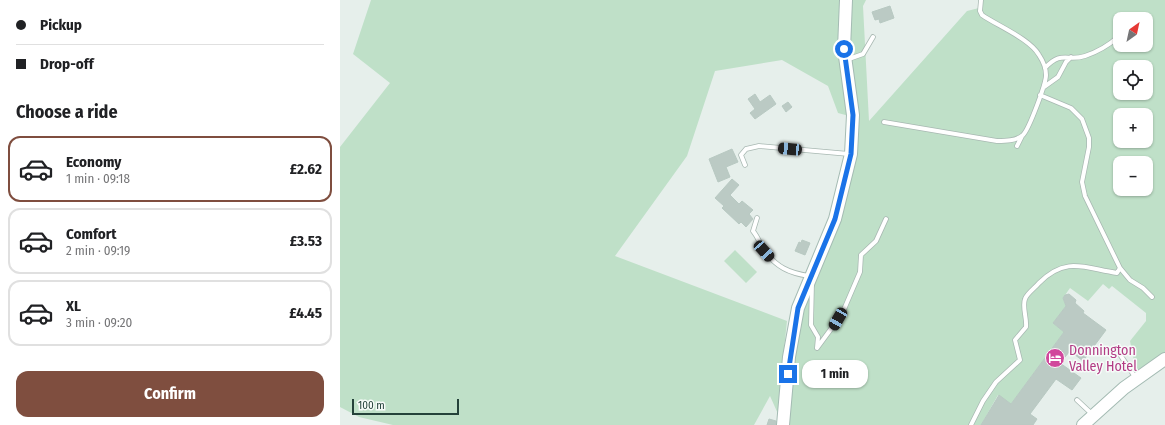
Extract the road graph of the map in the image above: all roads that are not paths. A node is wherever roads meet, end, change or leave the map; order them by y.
1 (846, 0) edge
2 (981, 0) edge
3 (874, 37) dead end
4 (1113, 41) edge
5 (1072, 57) junction
6 (846, 60) junction
7 (1045, 68) junction
8 (1044, 87) junction
9 (1040, 95) junction
10 (884, 122) dead end
11 (1022, 135) junction
12 (1018, 146) dead end
13 (851, 154) junction
14 (745, 165) dead end
15 (757, 218) dead end
16 (886, 219) dead end
17 (1120, 268) junction
18 (810, 276) junction
19 (1152, 297) dead end
20 (1121, 356) dead end
21 (1165, 359) edge
22 (1136, 378) junction
23 (1077, 400) dead end
24 (1094, 415) junction
25 (783, 425) edge
26 (971, 425) edge
27 (1083, 425) edge

1 - 6 main road
2 - 7 lane
3 - 6 lane
4 - 5 lane
5 - 7 lane
5 - 8 lane
6 - 13 main road
7 - 8 lane
8 - 9 lane
9 - 11 lane
9 - 17 lane
10 - 11 lane
11 - 12 lane
13 - 14 lane
13 - 18 main road
15 - 18 lane
16 - 18 lane
17 - 19 lane
17 - 26 lane
18 - 25 main road
20 - 22 lane
21 - 22 main road
22 - 24 main road
23 - 24 lane
24 - 27 main road

